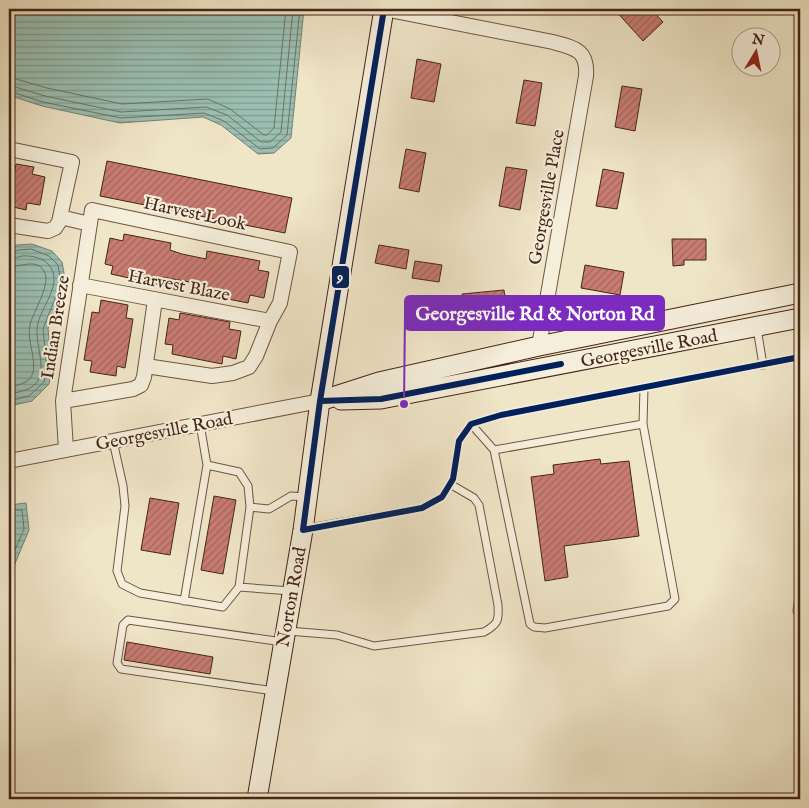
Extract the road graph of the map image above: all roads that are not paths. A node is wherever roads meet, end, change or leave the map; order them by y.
1 (384, 9) edge
2 (9, 149) edge
3 (60, 217) junction
4 (91, 217) junction
5 (9, 225) edge
6 (80, 285) junction
7 (800, 293) edge
8 (155, 300) junction
9 (800, 318) edge
10 (270, 322) junction
11 (757, 327) junction
12 (539, 346) junction
13 (800, 357) edge
14 (764, 365) junction
15 (146, 366) junction
16 (644, 388) junction
17 (63, 401) junction
18 (320, 401) junction
19 (200, 424) junction
20 (471, 424) junction
21 (643, 424) junction
22 (113, 441) junction
23 (66, 450) junction
24 (494, 450) junction
25 (9, 461) edge
26 (207, 466) junction
27 (450, 484) junction
28 (308, 497) junction
29 (250, 507) junction
30 (304, 530) junction
31 (239, 587) junction
32 (292, 591) junction
33 (800, 591) edge
34 (184, 600) junction
35 (800, 616) edge
36 (284, 637) junction
37 (275, 691) junction
38 (258, 799) edge

1 - 12 street, Georgesville Place
1 - 18 main road, Norton Road
2 - 3 street
3 - 4 street, Harvest Look
3 - 5 street
4 - 6 street, Indian Breeze
4 - 10 street, Harvest Look
6 - 8 street, Harvest Blaze
6 - 17 street, Indian Breeze
7 - 12 main road, Georgesville Road
8 - 10 street, Harvest Blaze
8 - 15 street
9 - 11 main road, Georgesville Road
10 - 15 street
11 - 14 lane
11 - 18 main road, Georgesville Road
12 - 18 main road, Georgesville Road
13 - 14 lane
14 - 16 lane
15 - 17 street
16 - 20 lane
16 - 21 lane
17 - 23 street, Indian Breeze
18 - 19 street, Georgesville Road
18 - 28 main road, Norton Road
19 - 22 street, Georgesville Road
19 - 26 lane
20 - 24 lane
20 - 27 lane
21 - 24 lane
21 - 24 lane
22 - 23 street, Georgesville Road
22 - 34 lane
23 - 25 street, Georgesville Road
26 - 29 lane
26 - 34 lane
27 - 30 lane
27 - 36 lane
28 - 29 lane
28 - 30 main road, Norton Road
29 - 31 lane
30 - 32 main road, Norton Road
31 - 32 lane
31 - 34 lane
32 - 36 main road, Norton Road
33 - 35 lane
36 - 37 main road, Norton Road
36 - 37 lane
37 - 38 main road, Norton Road

